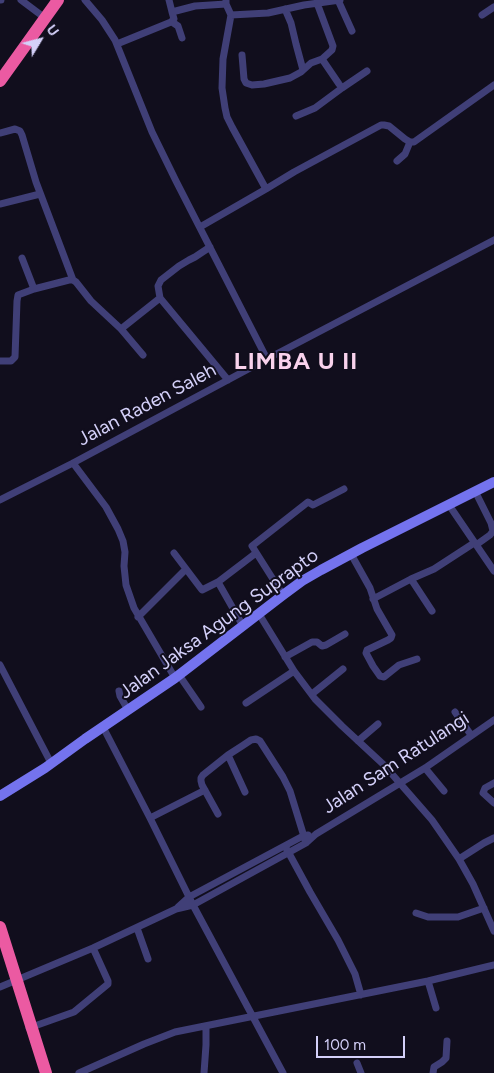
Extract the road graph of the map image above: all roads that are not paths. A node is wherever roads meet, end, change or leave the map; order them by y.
1 (21, 0) edge
2 (58, 0) edge
3 (85, 0) edge
4 (169, 0) edge
5 (336, 0) edge
6 (226, 2) edge
7 (317, 4) junction
8 (494, 7) edge
9 (285, 9) junction
10 (172, 12) junction
11 (231, 15) junction
12 (482, 16) dead end
13 (45, 18) junction
14 (172, 22) junction
15 (352, 31) dead end
16 (182, 38) dead end
17 (117, 44) junction
18 (242, 55) dead end
19 (322, 59) junction
20 (303, 70) junction
21 (367, 71) dead end
22 (0, 81) edge
23 (494, 85) edge
24 (342, 88) junction
25 (296, 116) dead end
26 (0, 133) edge
27 (410, 142) junction
28 (397, 161) dead end
29 (266, 189) junction
30 (40, 194) junction
31 (0, 204) edge
32 (200, 227) junction
33 (494, 240) edge
34 (210, 247) junction
35 (22, 258) dead end
36 (73, 280) junction
37 (34, 289) junction
38 (160, 298) junction
39 (120, 328) junction
40 (143, 355) dead end
41 (266, 359) junction
42 (0, 361) edge
43 (228, 380) junction
44 (73, 463) junction
45 (494, 482) edge
46 (344, 489) dead end
47 (475, 491) junction
48 (0, 500) edge
49 (449, 505) junction
50 (475, 544) junction
51 (174, 553) dead end
52 (256, 553) junction
53 (351, 554) junction
54 (186, 569) junction
55 (494, 571) edge
56 (411, 579) junction
57 (218, 582) junction
58 (283, 595) junction
59 (373, 599) junction
60 (432, 611) dead end
61 (259, 614) junction
62 (138, 618) junction
63 (243, 626) junction
64 (345, 634) dead end
65 (285, 657) junction
66 (417, 659) dead end
67 (0, 664) edge
68 (343, 669) dead end
69 (294, 671) junction
70 (177, 676) junction
71 (119, 691) dead end
72 (312, 694) junction
73 (246, 703) dead end
74 (201, 707) dead end
75 (128, 710) junction
76 (455, 712) dead end
77 (494, 720) edge
78 (378, 724) dead end
79 (103, 727) junction
80 (471, 735) junction
81 (358, 741) junction
82 (228, 755) junction
83 (51, 763) junction
84 (425, 768) junction
85 (401, 783) junction
86 (494, 783) edge
87 (205, 790) junction
88 (444, 791) dead end
89 (245, 792) dead end
90 (0, 796) edge
91 (494, 803) edge
92 (218, 814) dead end
93 (150, 818) junction
94 (494, 838) edge
95 (305, 839) junction
96 (287, 849) junction
97 (459, 859) junction
98 (189, 897) junction
99 (193, 905) junction
100 (484, 908) junction
101 (176, 909) junction
102 (416, 913) dead end
103 (0, 927) edge
104 (137, 928) junction
105 (494, 932) edge
106 (0, 944) edge
107 (93, 948) junction
108 (148, 959) dead end
109 (494, 965) edge
110 (15, 981) junction
111 (428, 981) junction
112 (0, 987) edge
113 (361, 995) junction
114 (436, 1008) dead end
115 (253, 1017) junction
116 (206, 1027) junction
117 (29, 1028) junction
118 (447, 1041) dead end
119 (356, 1063) dead end
120 (40, 1073) edge
121 (46, 1073) edge
122 (79, 1073) edge
123 (204, 1073) edge
124 (283, 1073) edge
125 (361, 1073) edge
126 (432, 1073) edge

1 - 13 street
2 - 13 highway
3 - 17 street
4 - 10 street
5 - 7 street
5 - 15 street
6 - 10 street
6 - 11 street
7 - 9 street
7 - 19 street
8 - 12 street
9 - 11 street
9 - 20 street
10 - 14 street
11 - 29 street
13 - 22 highway
14 - 16 street
14 - 17 street
17 - 32 street
18 - 20 street
19 - 20 street
19 - 24 street
21 - 24 street
23 - 27 street
24 - 25 street
26 - 30 street
27 - 28 street
27 - 29 street
29 - 32 street
30 - 31 street
30 - 36 street
32 - 34 street
33 - 41 street, Jalan Raden Saleh
34 - 38 street
34 - 41 street
35 - 37 street
36 - 37 street
36 - 39 street
37 - 42 street
38 - 39 street
38 - 43 street
39 - 40 street
41 - 43 street, Jalan Raden Saleh
43 - 44 street, Jalan Raden Saleh
44 - 48 street, Jalan Raden Saleh
44 - 62 street
45 - 47 street, Jalan Jaksa Agung Suprapto
46 - 52 street
47 - 49 street, Jalan Jaksa Agung Suprapto
47 - 50 street
49 - 50 street
49 - 53 street, Jalan Jaksa Agung Suprapto
50 - 55 street
50 - 56 street
51 - 54 street
52 - 57 street
52 - 58 street
53 - 58 street, Jalan Jaksa Agung Suprapto
53 - 59 street
54 - 57 street
54 - 62 street
56 - 59 street
56 - 60 street
57 - 63 street
58 - 61 street, Jalan Jaksa Agung Suprapto
59 - 66 street
61 - 63 street, Jalan Jaksa Agung Suprapto
61 - 65 street
62 - 70 street
63 - 70 street, Jalan Jaksa Agung Suprapto
64 - 65 street
65 - 69 street
67 - 83 street
68 - 72 street
69 - 72 street
69 - 73 street
70 - 74 street
70 - 75 street, Jalan Jaksa Agung Suprapto
71 - 75 street
72 - 81 street
75 - 79 street, Jalan Jaksa Agung Suprapto
76 - 80 street
77 - 80 street, Jalan Sam Ratulangi
78 - 81 street
79 - 83 street, Jalan Jaksa Agung Suprapto
79 - 93 street
80 - 84 street, Jalan Sam Ratulangi
81 - 85 street
82 - 87 street
82 - 89 street
82 - 95 street
83 - 90 street, Jalan Jaksa Agung Suprapto
84 - 85 street, Jalan Sam Ratulangi
84 - 88 street
85 - 95 street, Jalan Sam Ratulangi
85 - 97 street
86 - 91 street
87 - 92 street
87 - 93 street
93 - 98 street
94 - 97 street
95 - 96 street, Jalan Sam Ratulangi
96 - 98 street, Jalan Sam Ratulangi
96 - 99 street, Jalan Sam Ratulangi
96 - 113 street
97 - 100 street
98 - 99 street
98 - 101 street, Jalan Sam Ratulangi
99 - 101 street, Jalan Sam Ratulangi
99 - 115 street
100 - 102 street
100 - 105 street
101 - 104 street, Jalan Sam Ratulangi
103 - 110 highway
104 - 107 street, Jalan Sam Ratulangi
104 - 108 street
106 - 110 highway
107 - 110 street, Jalan Sam Ratulangi
107 - 117 street
109 - 111 street
110 - 112 street, Jalan Sam Ratulangi
110 - 117 highway
111 - 113 street
111 - 114 street
113 - 115 street
115 - 116 street
115 - 124 street
116 - 122 street
116 - 123 street
117 - 120 highway
117 - 121 highway
118 - 126 street
119 - 125 street

